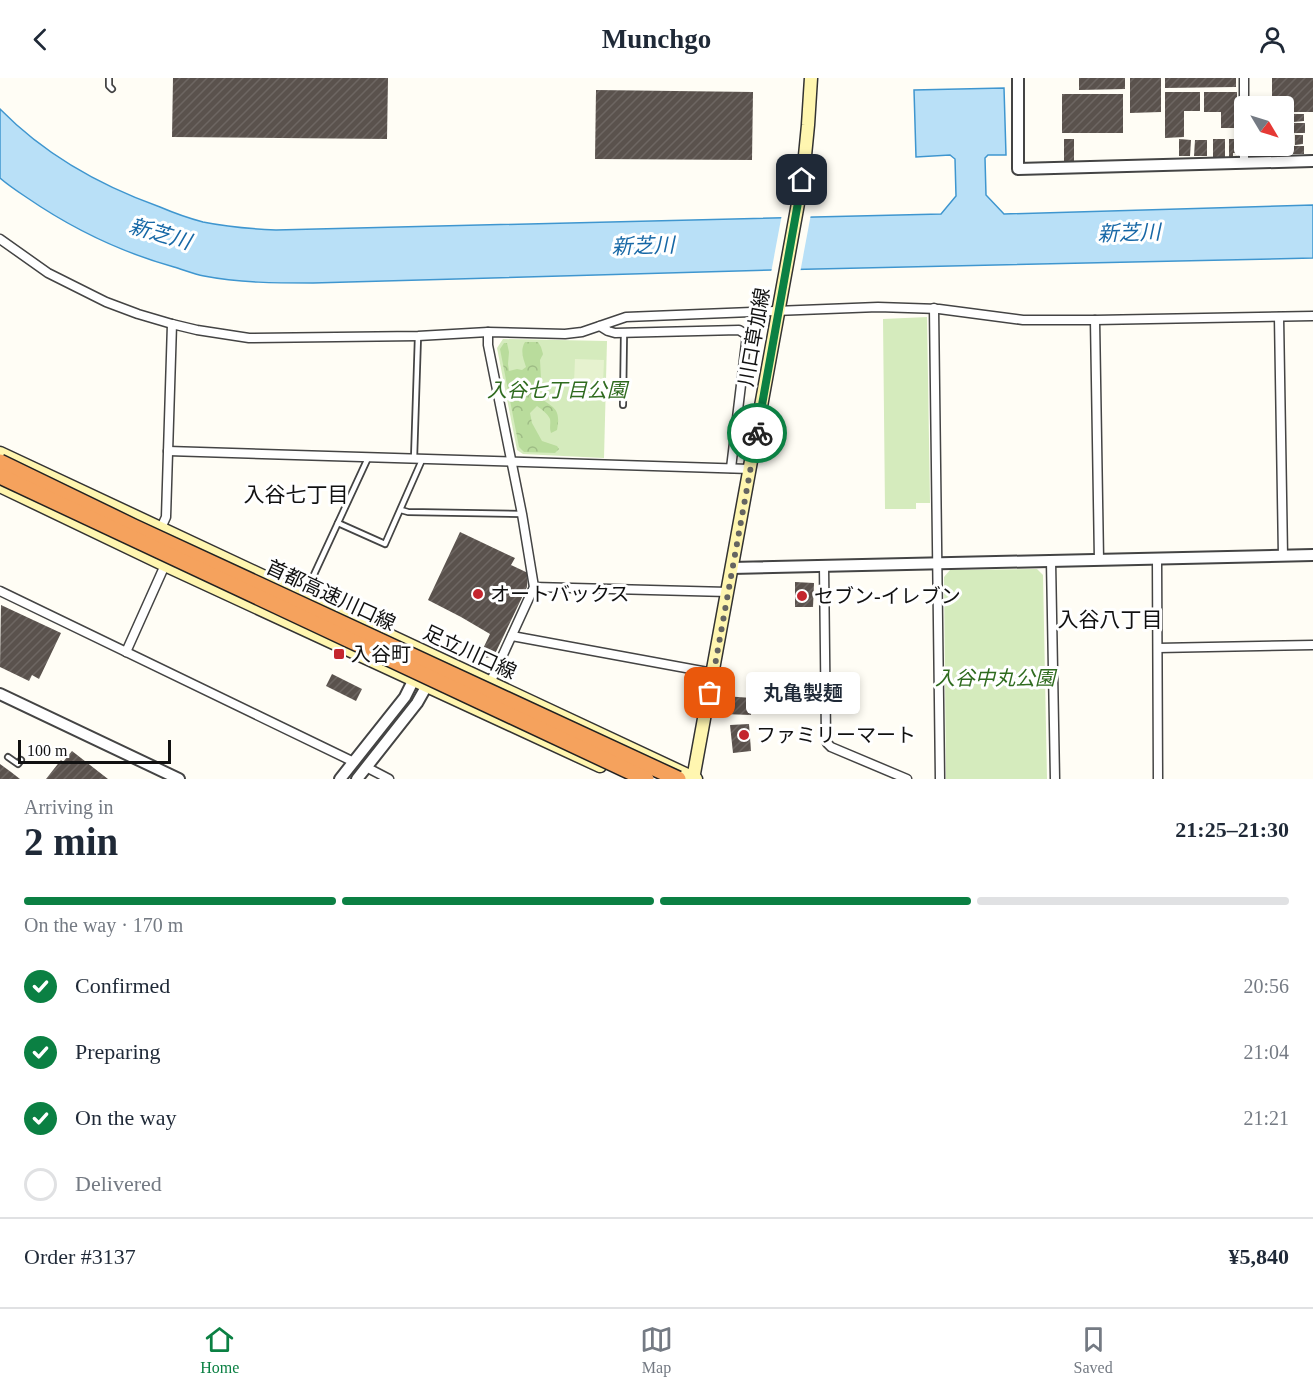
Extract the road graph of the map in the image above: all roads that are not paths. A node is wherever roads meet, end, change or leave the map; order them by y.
1 (109, 78) edge
2 (811, 78) edge
3 (1018, 78) edge
4 (1244, 78) edge
5 (112, 89) dead end
6 (1313, 161) edge
7 (1244, 163) junction
8 (0, 239) edge
9 (780, 304) junction
10 (934, 308) junction
11 (1313, 316) edge
12 (1279, 317) junction
13 (1095, 320) junction
14 (172, 324) junction
15 (600, 326) junction
16 (488, 332) junction
17 (624, 332) junction
18 (418, 336) junction
19 (623, 405) dead end
20 (168, 451) junction
21 (0, 453) edge
22 (368, 458) junction
23 (418, 459) junction
24 (0, 462) edge
25 (511, 462) junction
26 (731, 468) junction
27 (750, 469) junction
28 (0, 476) edge
29 (0, 486) edge
30 (401, 510) junction
31 (522, 514) junction
32 (338, 523) junction
33 (161, 528) junction
34 (1313, 555) edge
35 (1283, 556) junction
36 (1157, 559) junction
37 (1099, 560) junction
38 (1051, 561) junction
39 (937, 564) junction
40 (165, 565) junction
41 (825, 566) junction
42 (732, 568) junction
43 (534, 587) junction
44 (0, 591) edge
45 (728, 592) junction
46 (304, 596) junction
47 (512, 636) junction
48 (1313, 645) edge
49 (1158, 648) junction
50 (126, 652) junction
51 (433, 656) junction
52 (713, 672) junction
53 (414, 680) junction
54 (490, 683) junction
55 (427, 686) junction
56 (0, 694) edge
57 (8, 757) dead end
58 (21, 760) dead end
59 (354, 762) junction
60 (366, 767) junction
61 (179, 779) edge
62 (340, 779) edge
63 (357, 779) edge
64 (390, 779) edge
65 (629, 779) edge
66 (646, 779) edge
67 (690, 779) edge
68 (907, 779) edge
69 (940, 779) edge
70 (1055, 779) edge
71 (1158, 779) edge

1 - 5 lane
2 - 9 main road, 川口草加線
3 - 7 street
4 - 7 street
6 - 7 street
8 - 14 street
9 - 10 street
9 - 15 street
9 - 27 main road, 川口草加線
10 - 13 street
10 - 39 street
11 - 12 street
12 - 13 street
12 - 35 street
13 - 37 street
14 - 18 street
14 - 20 street
15 - 16 street
15 - 17 street
16 - 18 street
16 - 25 street
17 - 19 lane
17 - 26 street
18 - 23 lane
20 - 22 street
20 - 33 street
21 - 33 main road, 足立川口線
22 - 23 street
22 - 32 lane
23 - 25 street
23 - 30 lane
24 - 67 highway, 首都高速川口線, bridge
25 - 26 street
25 - 31 street
26 - 27 street
27 - 42 main road, 川口草加線
28 - 66 highway, 首都高速川口線, bridge
29 - 40 main road
30 - 31 lane
30 - 32 lane
31 - 43 street
32 - 46 lane
33 - 46 main road, 足立川口線
34 - 35 street
35 - 36 street
36 - 37 street
36 - 49 street
37 - 38 street
38 - 39 street
38 - 70 street
39 - 41 street
39 - 69 street
40 - 50 street
40 - 53 main road
41 - 42 street
41 - 68 street
42 - 45 main road, 川口草加線
43 - 45 street
43 - 47 street
44 - 50 street
45 - 52 main road, 川口草加線
46 - 51 main road, 足立川口線
47 - 52 street
47 - 54 street
48 - 49 street
49 - 71 street
50 - 59 street
51 - 53 street
51 - 54 main road, 足立川口線
51 - 55 street
52 - 67 main road, 川口草加線
53 - 55 main road
53 - 59 street
54 - 67 main road, 足立川口線
55 - 60 street
55 - 65 main road
56 - 61 street
57 - 58 lane
59 - 62 street
60 - 63 street
60 - 64 street

